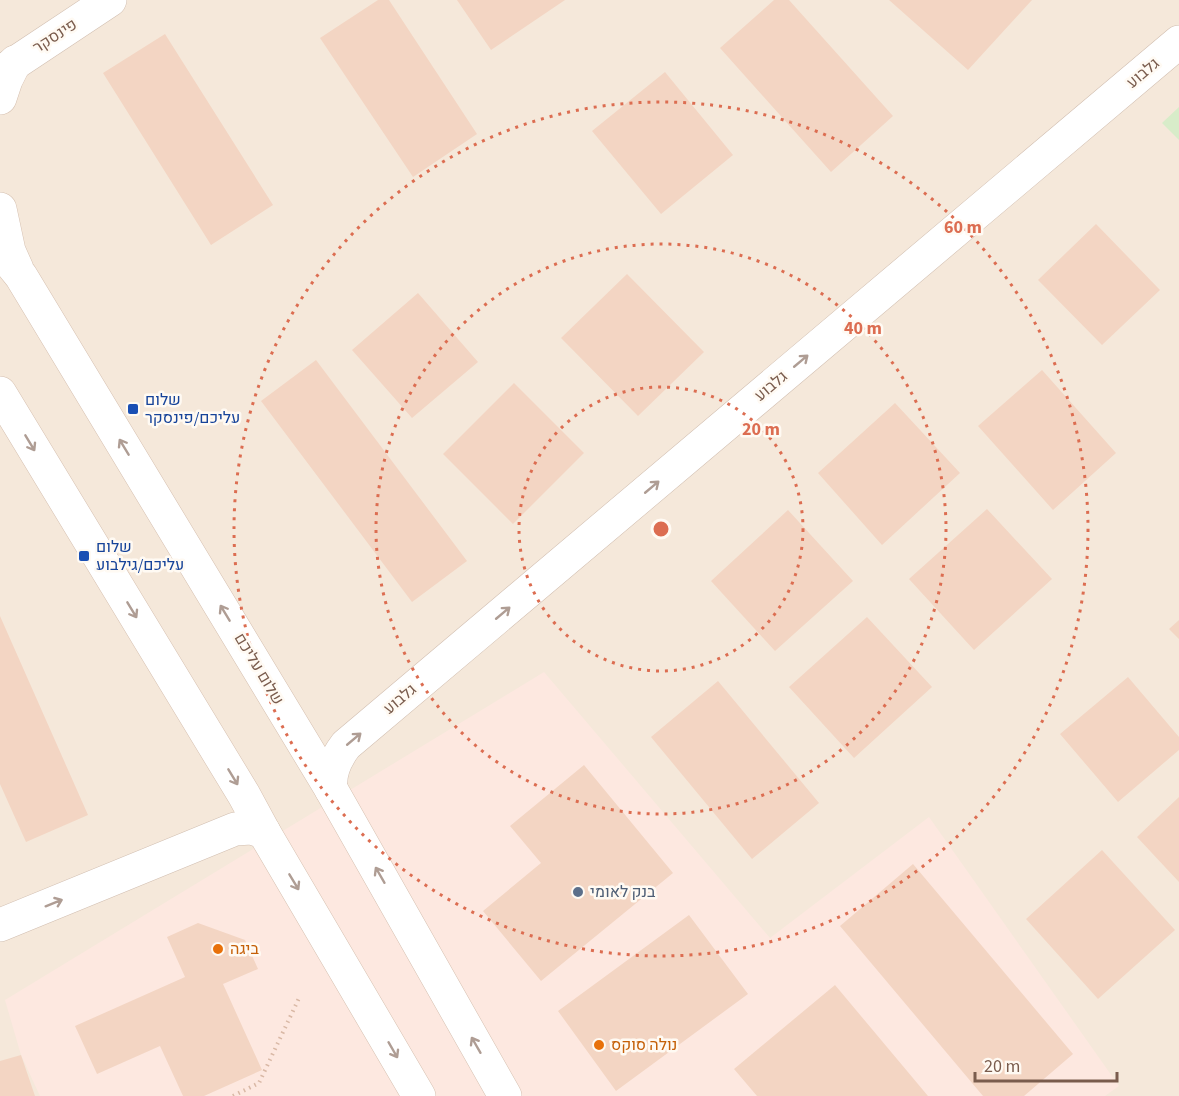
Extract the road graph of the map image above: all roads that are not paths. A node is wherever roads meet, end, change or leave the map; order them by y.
1 (110, 0) edge
2 (1179, 42) edge
3 (5, 65) edge
4 (0, 98) edge
5 (0, 209) edge
6 (0, 250) edge
7 (21, 276) junction
8 (0, 393) edge
9 (331, 789) junction
10 (264, 832) junction
11 (0, 925) edge
12 (419, 1096) edge
13 (505, 1096) edge

1 - 3 main road, פינסקר
9 -> 2 main road, גלבוע
3 - 4 main road
5 - 7 main road
6 - 7 main road, שלום עליכם
9 -> 7 main road, שלום עליכם
8 -> 10 main road
13 -> 9 main road, שלום עליכם
11 -> 10 main road
10 -> 12 main road

